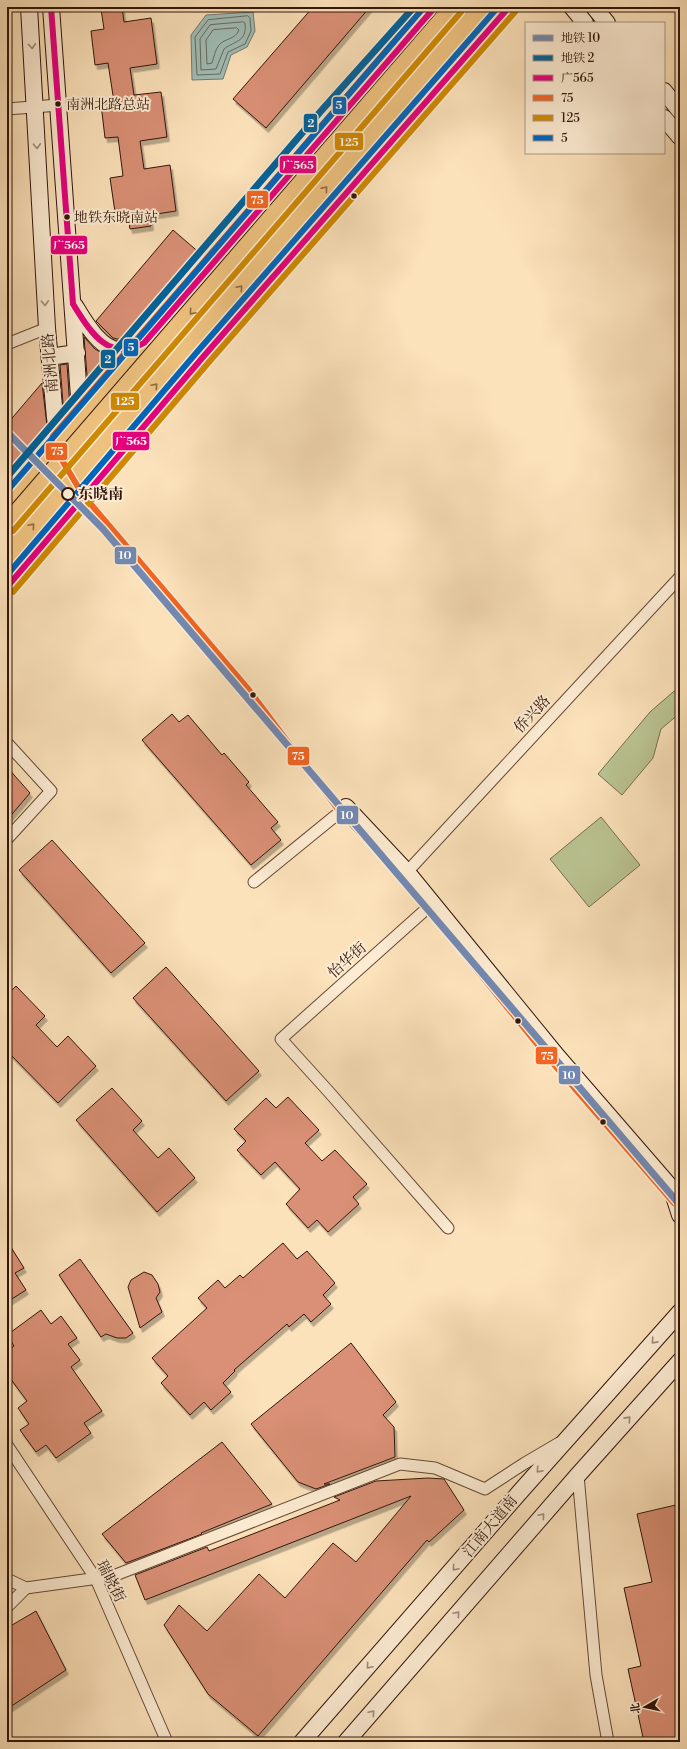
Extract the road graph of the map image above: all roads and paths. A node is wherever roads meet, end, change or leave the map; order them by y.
1 (29, 7) edge
2 (51, 7) edge
3 (436, 7) edge
4 (456, 7) edge
5 (482, 7) edge
6 (509, 7) edge
7 (572, 7) edge
8 (594, 7) edge
9 (584, 22) edge
10 (607, 22) edge
11 (665, 92) edge
12 (59, 105) junction
13 (36, 107) junction
14 (7, 109) edge
15 (680, 111) edge
16 (665, 119) edge
17 (680, 137) edge
18 (73, 304) junction
19 (165, 319) junction
20 (47, 328) junction
21 (144, 343) junction
22 (7, 344) edge
23 (77, 353) junction
24 (49, 357) junction
25 (203, 357) junction
26 (80, 416) junction
27 (59, 441) junction
28 (89, 490) junction
29 (7, 503) edge
30 (7, 526) edge
31 (7, 555) edge
32 (680, 577) edge
33 (7, 587) edge
34 (7, 743) edge
35 (346, 807) joint
36 (7, 839) edge
37 (407, 872) junction
38 (254, 882) dead end
39 (433, 903) junction
40 (677, 1193) edge
41 (680, 1214) edge
42 (448, 1228) dead end
43 (680, 1312) edge
44 (680, 1361) edge
45 (568, 1438) junction
46 (7, 1444) edge
47 (578, 1476) junction
48 (7, 1579) edge
49 (96, 1579) junction
50 (26, 1588) junction
51 (7, 1607) edge
52 (167, 1742) edge
53 (302, 1742) edge
54 (346, 1742) edge
55 (608, 1742) edge

1 -> 13 main road, 南洲北路
2 - 12 main road, 南洲北路
3 - 19 main road
4 -> 30 highway, bridge
31 -> 5 highway, bridge
6 - 25 main road
7 - 9 main road
8 - 10 main road
11 - 15 main road
12 - 13 street
12 - 18 main road, 南洲北路
13 - 14 street
13 -> 20 main road, 南洲北路
16 - 17 main road
18 - 21 main road
18 - 23 main road, 南洲北路
19 - 21 main road
19 - 25 main road
20 - 22 street
20 - 24 main road, 南洲北路
21 - 26 main road
23 - 24 main road
23 - 26 main road, 南洲北路
24 - 27 main road, 南洲北路
25 - 28 main road
26 - 27 main road
26 - 28 main road, 南洲北路
27 - 28 main road, 南洲北路
27 - 29 main road
28 - 33 main road
32 - 37 street, 侨兴路
34 - 36 street
35 - 37 main road
35 - 38 street
37 - 39 main road
39 - 40 main road
39 - 42 street, 怡华街
40 - 41 main road
43 -> 45 main road, 江南大道南
47 -> 44 main road
45 - 49 street
45 -> 53 main road, 江南大道南
46 - 49 street, 瑞晓街
54 -> 47 main road
47 - 55 street
48 - 50 street
49 - 50 street
49 - 52 street, 瑞晓街
50 - 51 street

